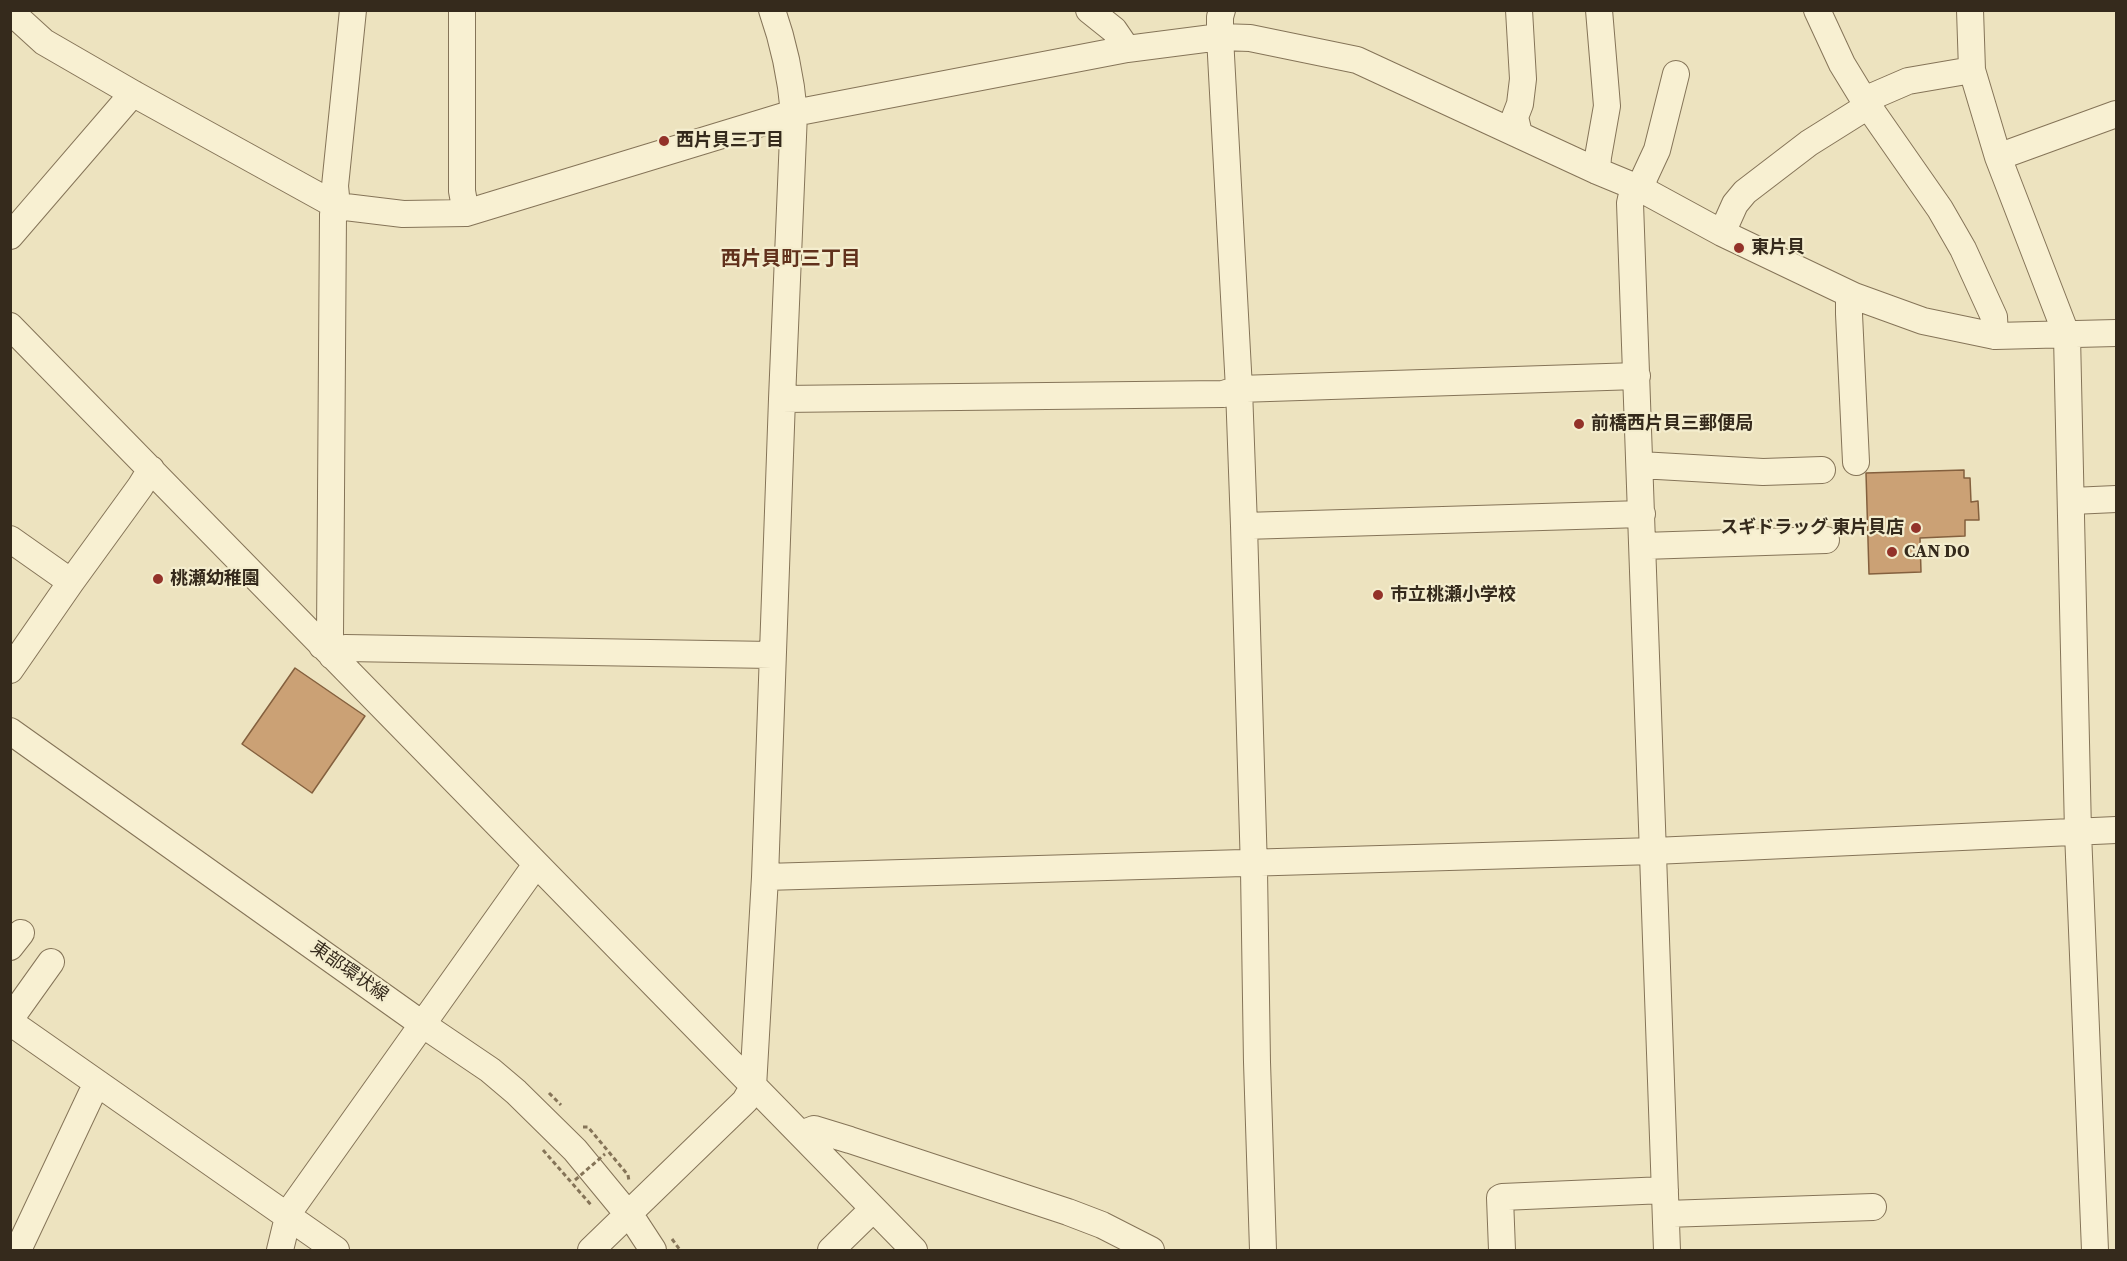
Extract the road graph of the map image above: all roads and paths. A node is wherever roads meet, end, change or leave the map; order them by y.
1 (353, 10) edge
2 (462, 10) edge
3 (772, 10) edge
4 (1089, 10) edge
5 (1222, 10) edge
6 (1519, 10) edge
7 (1599, 10) edge
8 (1817, 10) edge
9 (1970, 10) edge
10 (10, 11) edge
11 (1220, 37) junction
12 (1127, 49) junction
13 (1972, 70) junction
14 (1676, 75) dead end
15 (134, 94) junction
16 (1866, 103) junction
17 (794, 113) junction
18 (2116, 114) edge
19 (1519, 134) junction
20 (1998, 157) junction
21 (1597, 171) junction
22 (1643, 190) junction
23 (337, 206) junction
24 (466, 213) junction
25 (1722, 233) junction
26 (10, 236) edge
27 (1854, 296) junction
28 (10, 326) edge
29 (2116, 333) edge
30 (1995, 336) junction
31 (2067, 336) junction
32 (1637, 376) junction
33 (1239, 389) junction
34 (782, 399) junction
35 (1856, 462) dead end
36 (1640, 465) junction
37 (151, 469) junction
38 (1822, 470) dead end
39 (2116, 499) edge
40 (2072, 501) junction
41 (1642, 514) junction
42 (1244, 526) junction
43 (10, 538) edge
44 (1827, 540) dead end
45 (1643, 546) junction
46 (71, 582) junction
47 (327, 651) junction
48 (772, 655) junction
49 (10, 670) edge
50 (10, 732) edge
51 (2116, 830) edge
52 (2078, 832) junction
53 (1654, 851) junction
54 (1254, 861) junction
55 (538, 866) junction
56 (765, 877) junction
57 (51, 962) dead end
58 (11, 1023) edge
59 (422, 1024) junction
60 (99, 1085) junction
61 (753, 1087) junction
62 (801, 1134) junction
63 (541, 1148) dead end
64 (605, 1154) dead end
65 (575, 1180) dead end
66 (1665, 1202) junction
67 (1873, 1207) dead end
68 (873, 1209) junction
69 (595, 1210) dead end
70 (628, 1214) junction
71 (288, 1216) junction
72 (18, 1251) edge
73 (280, 1251) edge
74 (336, 1251) edge
75 (591, 1251) edge
76 (653, 1251) edge
77 (831, 1251) edge
78 (914, 1251) edge
79 (1151, 1251) edge
80 (1263, 1251) edge
81 (1502, 1251) edge
82 (1667, 1251) edge
83 (2095, 1251) edge

1 - 23 street
2 - 24 street
3 - 17 street
4 - 12 street
5 - 11 street
6 - 19 street
7 - 21 street
8 - 16 street
9 - 13 street
10 - 15 street
11 - 12 street
11 - 19 street
11 - 33 street
12 - 17 street
13 - 16 street
13 - 20 street
14 - 22 street
15 - 23 street
15 - 26 street
16 - 25 street
16 - 30 street
17 - 24 street
17 - 34 street
18 - 20 street
19 - 21 street
20 - 31 street
21 - 22 street
22 - 25 street
22 - 32 street
23 - 24 street
23 - 47 street
25 - 27 street
27 - 30 street
27 - 35 street
28 - 37 street
29 - 31 street
30 - 31 street
31 - 40 street
32 - 33 street
32 - 36 street
33 - 34 street
33 - 42 street
34 - 48 street
36 - 38 street
36 - 41 street
37 - 46 street
37 - 47 street
39 - 40 street
40 - 52 street
41 - 42 street
41 - 45 street
42 - 54 street
43 - 46 street
44 - 45 street
45 - 53 street
46 - 49 street
47 - 48 street
47 - 55 street
48 - 56 street
50 - 59 street, 東部環状線
51 - 52 street
52 - 53 street
52 - 83 street
53 - 54 street
53 - 66 street
54 - 56 street
54 - 80 street
55 - 59 street
55 - 61 street
56 - 61 street
57 - 58 street
58 - 60 street
59 - 70 street, 東部環状線
59 - 71 street
60 - 71 street
60 - 72 street
61 - 62 street
61 - 70 street
62 - 68 street
62 - 79 street
63 - 69 path
64 - 65 path, bridge
66 - 67 street
66 - 81 street
66 - 82 street
68 - 77 street
68 - 78 street
70 - 75 street
70 - 76 street, 東部環状線
71 - 73 street
71 - 74 street

